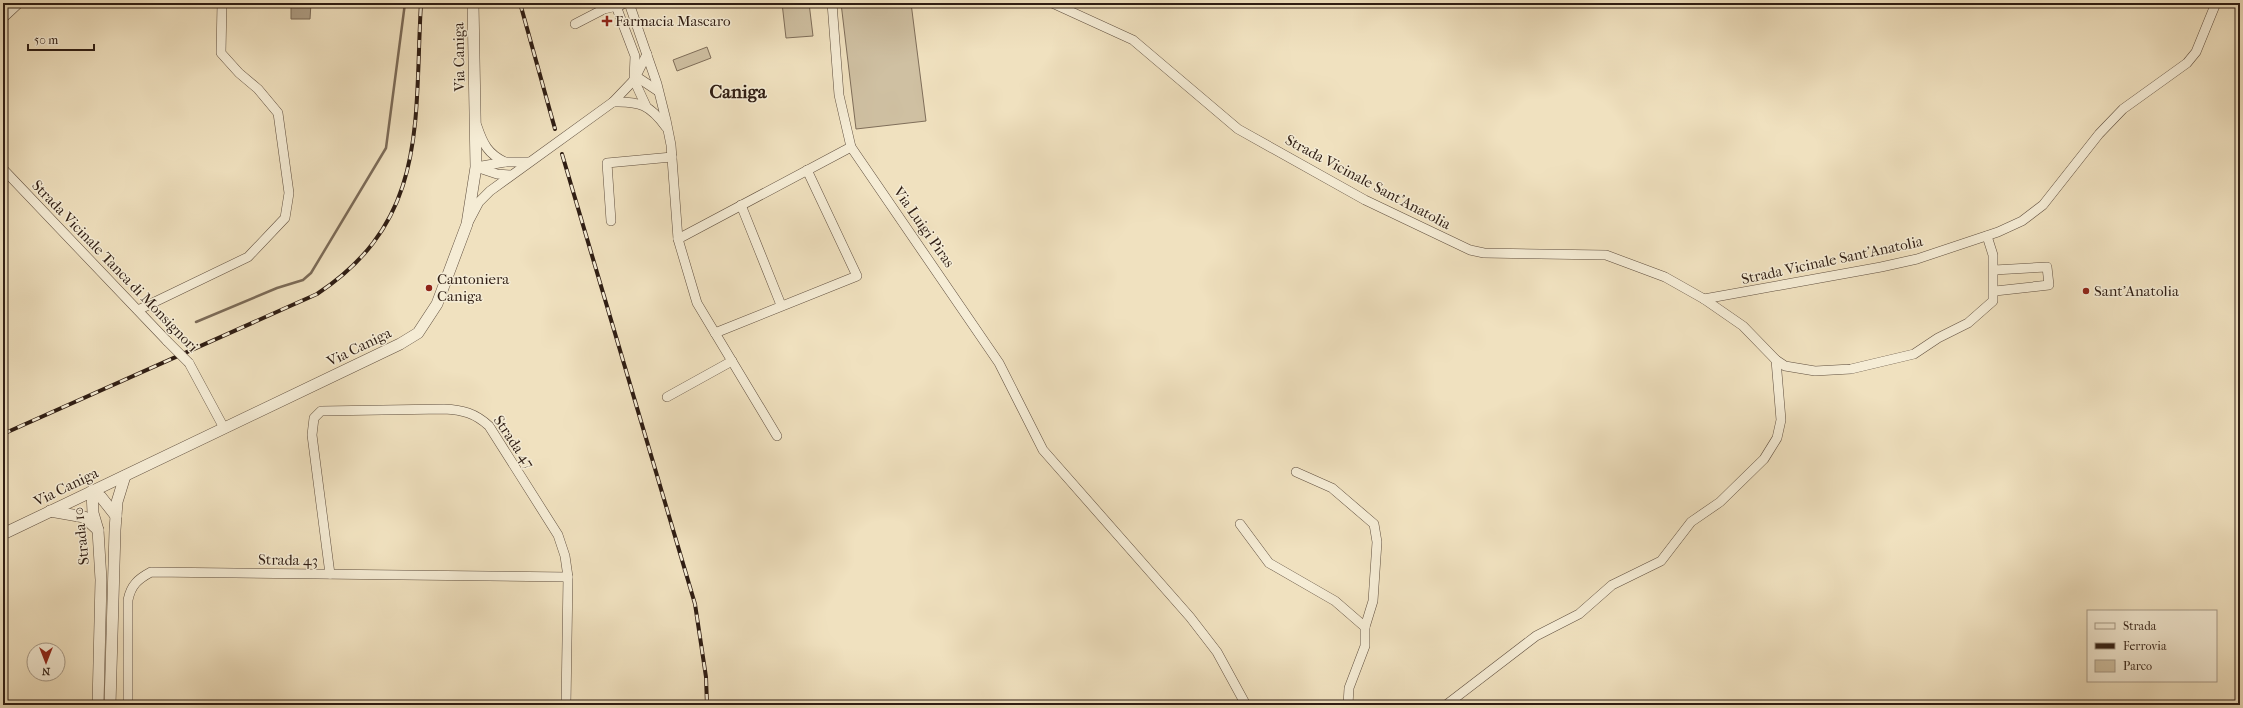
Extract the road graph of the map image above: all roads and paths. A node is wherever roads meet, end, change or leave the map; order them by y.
1 (19, 3) edge
2 (222, 3) edge
3 (473, 3) edge
4 (627, 3) edge
5 (832, 3) edge
6 (1052, 3) edge
7 (2216, 3) edge
8 (616, 6) junction
9 (3, 18) edge
10 (574, 24) dead end
11 (647, 54) junction
12 (634, 80) junction
13 (658, 91) junction
14 (613, 102) junction
15 (646, 106) junction
16 (474, 118) junction
17 (668, 130) junction
18 (851, 147) junction
19 (672, 157) junction
20 (506, 162) junction
21 (528, 162) junction
22 (476, 167) junction
23 (3, 169) edge
24 (806, 170) junction
25 (510, 175) junction
26 (741, 205) junction
27 (611, 220) dead end
28 (467, 224) junction
29 (1987, 236) junction
30 (678, 239) junction
31 (1994, 270) junction
32 (1994, 291) junction
33 (1704, 299) junction
34 (781, 305) junction
35 (138, 310) junction
36 (715, 333) junction
37 (1776, 360) junction
38 (732, 361) junction
39 (667, 397) dead end
40 (224, 428) junction
41 (777, 436) dead end
42 (1296, 472) dead end
43 (125, 476) junction
44 (92, 491) junction
45 (50, 511) junction
46 (116, 516) junction
47 (1240, 524) dead end
48 (98, 530) junction
49 (3, 534) edge
50 (330, 574) junction
51 (568, 577) junction
52 (1365, 627) junction
53 (98, 705) edge
54 (110, 705) edge
55 (128, 705) edge
56 (566, 705) edge
57 (1246, 705) edge
58 (1348, 705) edge
59 (1446, 705) edge

1 - 9 street
2 - 35 street
3 - 16 street, Via Caniga
4 - 8 street
4 - 11 street
5 - 18 street, Via Luigi Piras
6 - 33 street, Strada Vicinale Sant'Anatolia
7 - 29 street, Strada Vicinale Sant'Anatolia
8 - 10 street
8 - 12 street
11 - 12 street
11 - 13 street
12 - 13 street
12 - 14 street
12 - 15 street
13 - 17 street
14 - 15 street
14 - 21 street
15 - 17 street
16 - 20 street
16 - 22 street, Via Caniga
17 - 19 street
18 - 24 street
18 - 57 street, Via Luigi Piras
19 - 27 street
19 - 30 street
20 - 21 street
20 - 22 street
21 - 25 street
22 - 25 street
22 - 28 street, Via Caniga
23 - 35 street, Strada Vicinale Tanca di Monsignori
24 - 26 street
24 - 34 street
25 - 28 street
26 - 30 street
26 - 34 street
28 - 40 street, Via Caniga
29 - 31 street, Strada Vicinale Sant'Anatolia
29 - 33 street, Strada Vicinale Sant'Anatolia
30 - 36 street
31 - 32 street, Strada Vicinale Sant'Anatolia
31 - 32 street
32 - 37 street, Strada Vicinale Sant'Anatolia
33 - 37 street, Strada Vicinale Sant'Anatolia
34 - 36 street
35 - 40 street, Strada Vicinale Tanca di Monsignori, bridge
36 - 38 street
37 - 59 street
38 - 39 street
38 - 41 street
40 - 43 street, Via Caniga
42 - 52 street
43 - 44 street, Via Caniga
43 - 46 street
44 - 45 street, Via Caniga
44 - 46 street, Strada 10
44 - 48 street, Strada 10
45 - 48 street
45 - 49 street, Via Caniga
46 - 54 street, Strada 10
47 - 52 street
48 - 53 street, Strada 10
50 - 51 street, Strada 43
50 - 51 street, Strada 47
50 - 55 street, Strada 43
51 - 56 street, Strada 47
52 - 58 street

